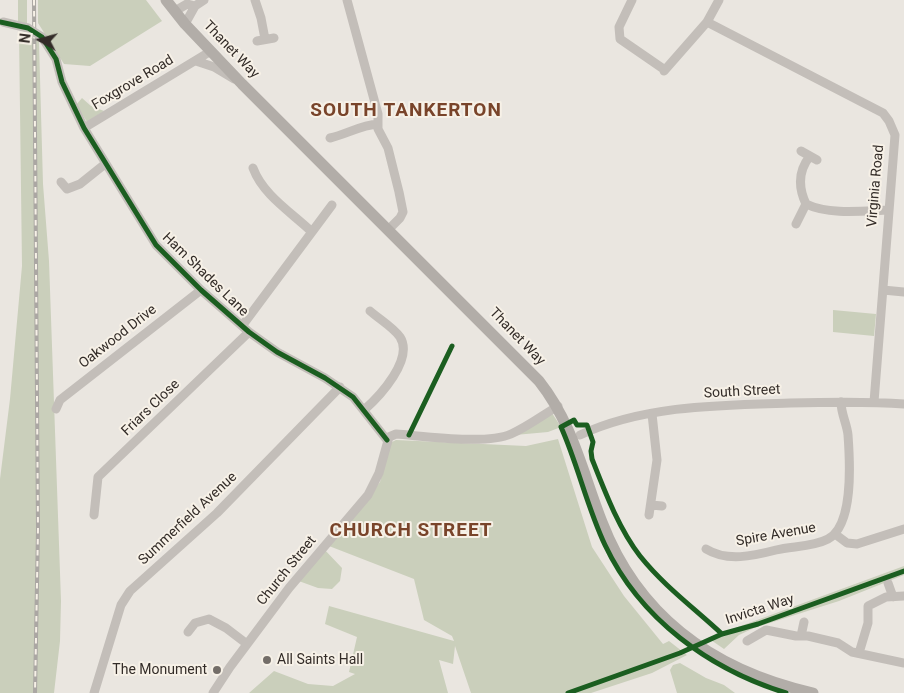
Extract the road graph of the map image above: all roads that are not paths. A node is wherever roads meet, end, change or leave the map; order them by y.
1 (166, 0) edge
2 (204, 0) edge
3 (255, 0) edge
4 (346, 0) edge
5 (632, 0) edge
6 (720, 0) edge
7 (193, 3) edge
8 (175, 12) junction
9 (1, 22) edge
10 (707, 22) junction
11 (185, 24) junction
12 (274, 38) dead end
13 (202, 42) junction
14 (211, 51) junction
15 (196, 61) junction
16 (242, 84) junction
17 (378, 124) junction
18 (84, 128) junction
19 (330, 138) dead end
20 (810, 156) dead end
21 (105, 164) junction
22 (253, 168) dead end
23 (61, 182) dead end
24 (806, 204) junction
25 (332, 205) dead end
26 (888, 210) junction
27 (796, 224) dead end
28 (388, 230) junction
29 (312, 232) junction
30 (201, 290) junction
31 (883, 290) junction
32 (904, 292) edge
33 (370, 311) dead end
34 (246, 329) junction
35 (340, 387) junction
36 (841, 402) junction
37 (874, 402) junction
38 (904, 404) edge
39 (558, 406) junction
40 (56, 409) dead end
41 (364, 410) junction
42 (652, 414) junction
43 (584, 436) dead end
44 (387, 440) junction
45 (651, 505) junction
46 (662, 506) dead end
47 (94, 514) dead end
48 (649, 515) dead end
49 (904, 528) edge
50 (835, 534) junction
51 (706, 549) dead end
52 (888, 583) dead end
53 (904, 596) edge
54 (893, 597) junction
55 (804, 622) dead end
56 (188, 632) dead end
57 (801, 636) junction
58 (747, 641) dead end
59 (246, 644) junction
60 (859, 653) junction
61 (904, 663) edge
62 (94, 693) edge
63 (213, 693) edge
64 (813, 693) edge

1 - 8 main road, Thanet Way
2 - 7 street
3 - 12 street
4 - 17 street
5 - 10 street
6 - 10 street
7 - 8 street
7 - 11 street
8 - 11 main road, Thanet Way
9 - 18 street, Ham Shades Lane, bridge
10 - 26 street, Virginia Road
11 - 13 main road, Thanet Way
13 - 14 main road, Thanet Way
13 - 15 street, Foxgrove Road
14 - 15 street, Foxgrove Road
14 - 16 main road, Thanet Way
15 - 16 street, Foxgrove Road
15 - 18 street, Foxgrove Road
16 - 28 main road, Thanet Way
17 - 19 street
17 - 28 street
18 - 21 street, Ham Shades Lane
20 - 24 street
21 - 23 street
21 - 30 street, Ham Shades Lane
22 - 29 street
24 - 26 street
24 - 27 street
25 - 29 street, Friars Close
26 - 31 street, Virginia Road
28 - 39 main road, Thanet Way
29 - 34 street, Friars Close
30 - 34 street, Ham Shades Lane
30 - 40 street, Oakwood Drive
31 - 32 street
31 - 37 street, Virginia Road
33 - 41 street
34 - 35 street, Ham Shades Lane
34 - 47 street, Friars Close
35 - 41 street, Ham Shades Lane
35 - 62 street, Summerfield Avenue
36 - 37 street, South Street
36 - 42 street, South Street
36 - 50 street, Spire Avenue
37 - 38 street, South Street
39 - 44 street
39 - 64 main road, Thanet Way
41 - 44 street, Ham Shades Lane
42 - 43 street, South Street
42 - 45 street
44 - 59 street, Church Street
45 - 46 street
45 - 48 street
49 - 50 street
50 - 51 street, Spire Avenue
52 - 54 street
53 - 54 street
54 - 60 street
55 - 57 street
56 - 59 street
57 - 58 street
57 - 60 street
59 - 63 street, Church Street
60 - 61 street

